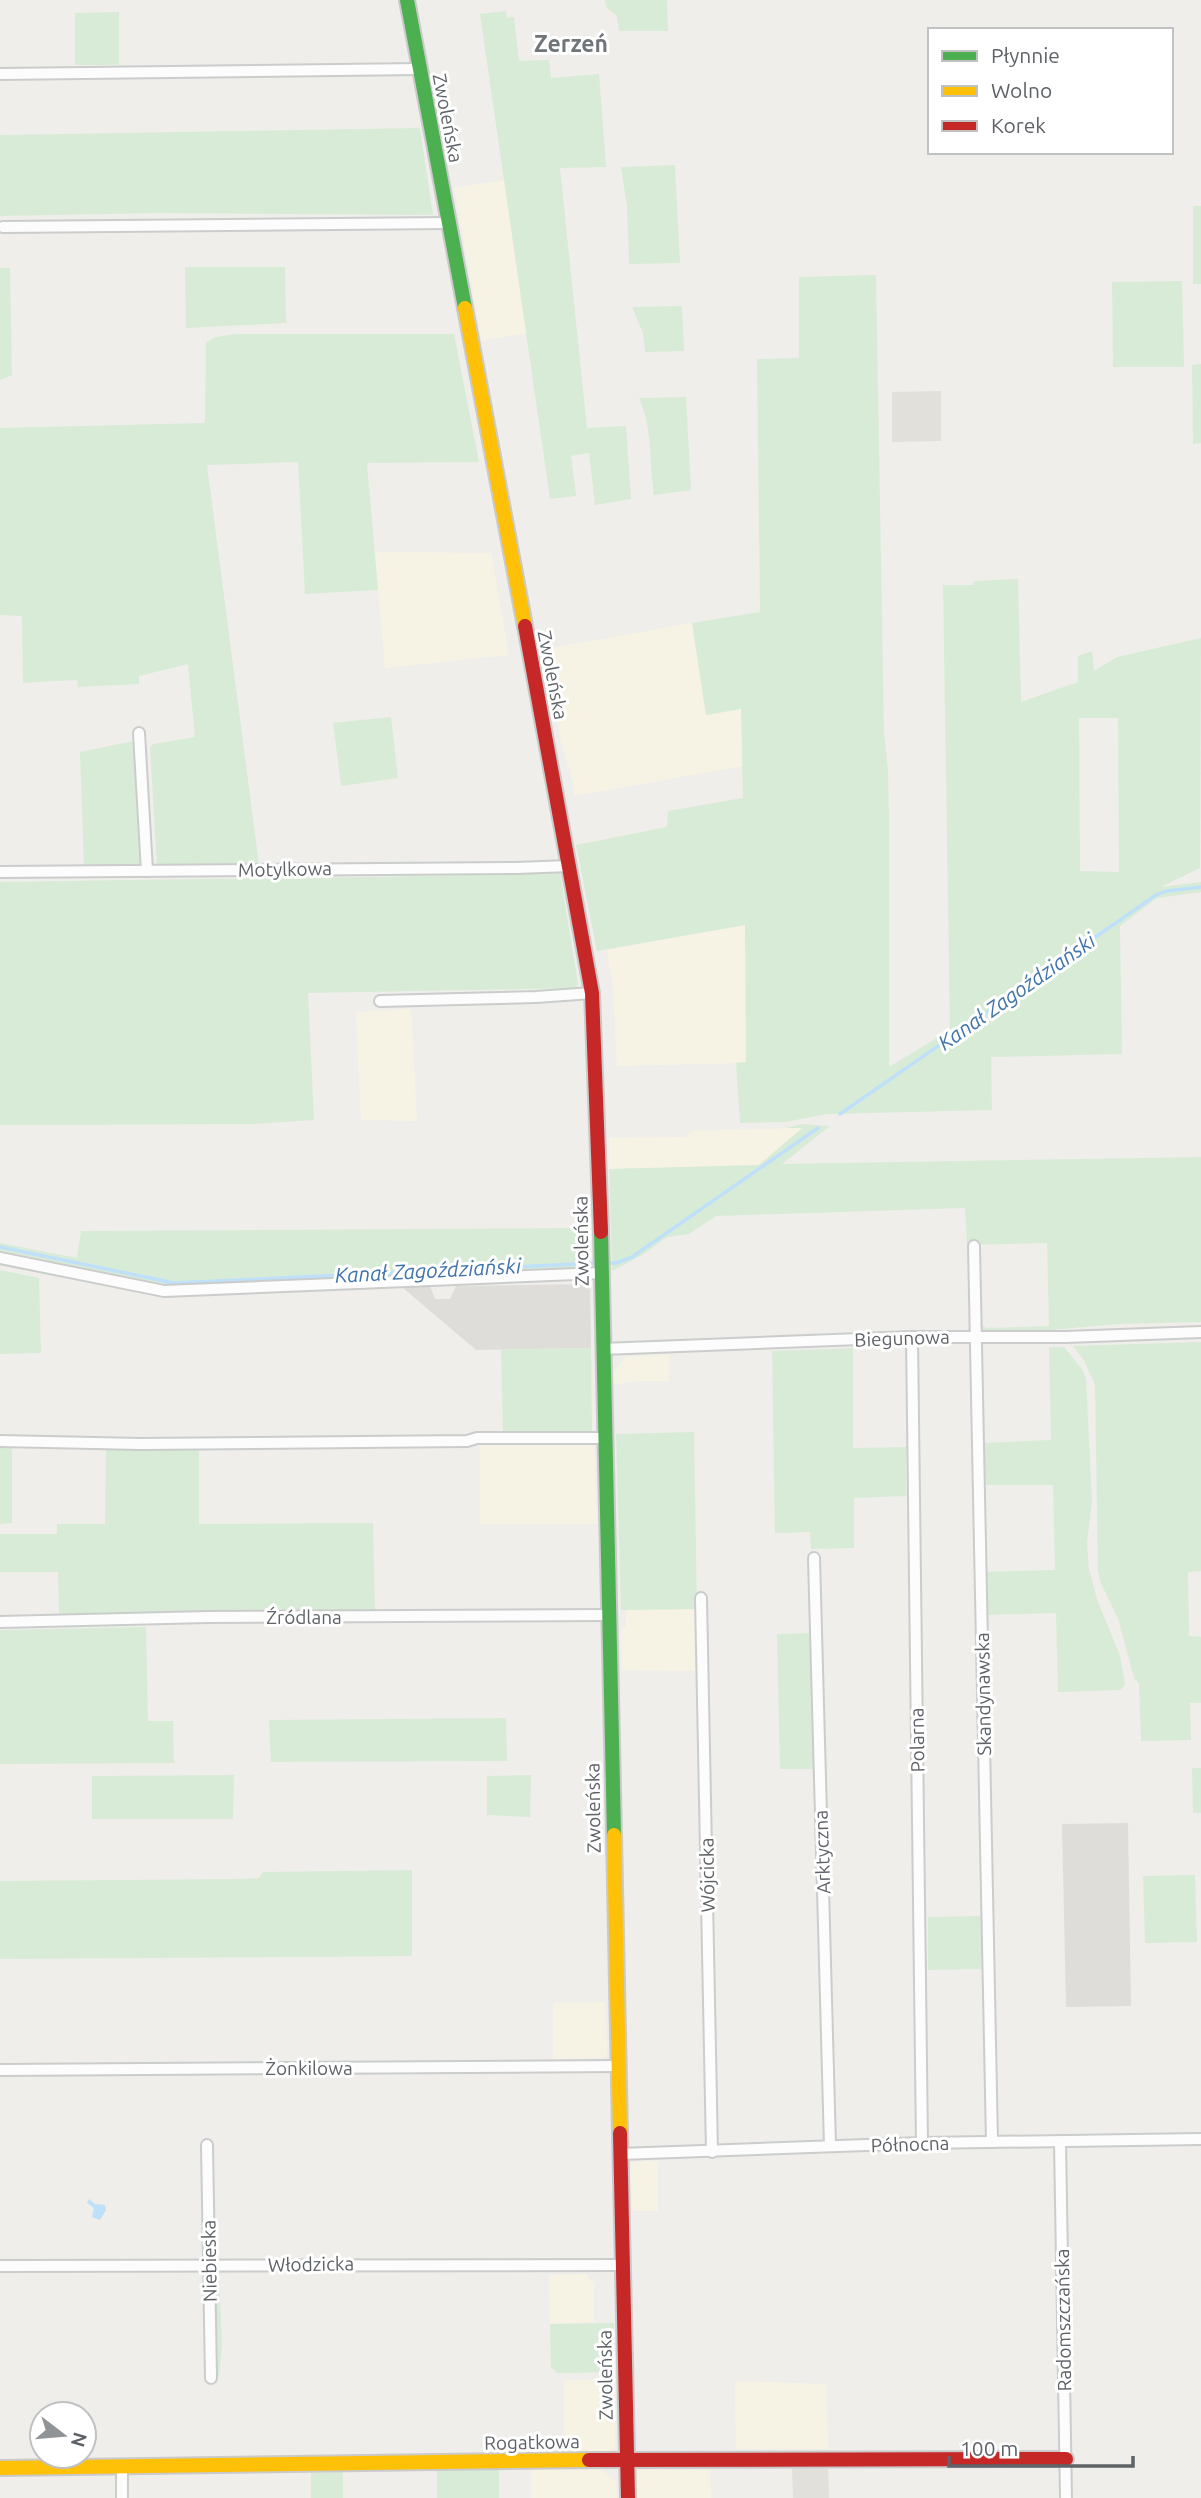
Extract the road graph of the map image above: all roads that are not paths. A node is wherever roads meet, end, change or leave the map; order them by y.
1 (407, 0) edge
2 (419, 69) junction
3 (0, 74) edge
4 (448, 223) junction
5 (3, 227) dead end
6 (139, 733) dead end
7 (570, 866) junction
8 (0, 872) edge
9 (147, 872) junction
10 (592, 993) junction
11 (380, 1001) dead end
12 (974, 1247) dead end
13 (0, 1258) edge
14 (601, 1265) junction
15 (1201, 1332) edge
16 (975, 1335) junction
17 (912, 1337) junction
18 (602, 1349) junction
19 (605, 1438) junction
20 (0, 1441) edge
21 (814, 1558) dead end
22 (701, 1598) dead end
23 (608, 1615) junction
24 (0, 1622) edge
25 (618, 2066) junction
26 (0, 2070) edge
27 (1201, 2139) edge
28 (1060, 2141) junction
29 (992, 2142) junction
30 (922, 2143) junction
31 (207, 2145) dead end
32 (830, 2146) junction
33 (712, 2152) junction
34 (620, 2154) junction
35 (622, 2265) junction
36 (0, 2266) edge
37 (209, 2266) junction
38 (211, 2378) dead end
39 (626, 2459) junction
40 (1066, 2459) junction
41 (122, 2467) junction
42 (0, 2468) edge
43 (122, 2498) edge
44 (628, 2498) edge
45 (1066, 2498) edge

1 - 2 street, Zwoleńska
2 - 3 street
2 - 4 street, Zwoleńska
4 - 5 street
4 - 7 street, Zwoleńska
6 - 9 street
7 - 9 street, Motylkowa
7 - 10 street, Zwoleńska
8 - 9 street, Motylkowa
10 - 11 street
10 - 14 street, Zwoleńska
12 - 16 street, Skandynawska
13 - 14 street
14 - 18 street, Zwoleńska
15 - 16 street, Biegunowa
16 - 17 street, Biegunowa
16 - 29 street, Skandynawska
17 - 18 street, Biegunowa
17 - 30 street, Polarna
18 - 19 street, Zwoleńska
19 - 20 street
19 - 23 street, Zwoleńska
21 - 32 street, Arktyczna
22 - 33 street, Wójcicka
23 - 24 street, Źródlana
23 - 25 street, Zwoleńska
25 - 26 street, Żonkilowa
25 - 34 street, Zwoleńska
27 - 28 street, Północna
28 - 29 street, Północna
28 - 40 street, Radomszczańska
29 - 30 street, Północna
30 - 32 street, Północna
31 - 37 street, Niebieska
32 - 33 street, Północna
33 - 34 street, Północna
34 - 35 street, Zwoleńska
35 - 37 street, Włodzicka
35 - 39 street, Zwoleńska
36 - 37 street, Włodzicka
37 - 38 street, Niebieska
39 - 40 street, Rogatkowa
39 - 41 street, Rogatkowa
39 - 44 street, Zwoleńska
40 - 45 street, Radomszczańska
41 - 42 street, Rogatkowa
41 - 43 street

